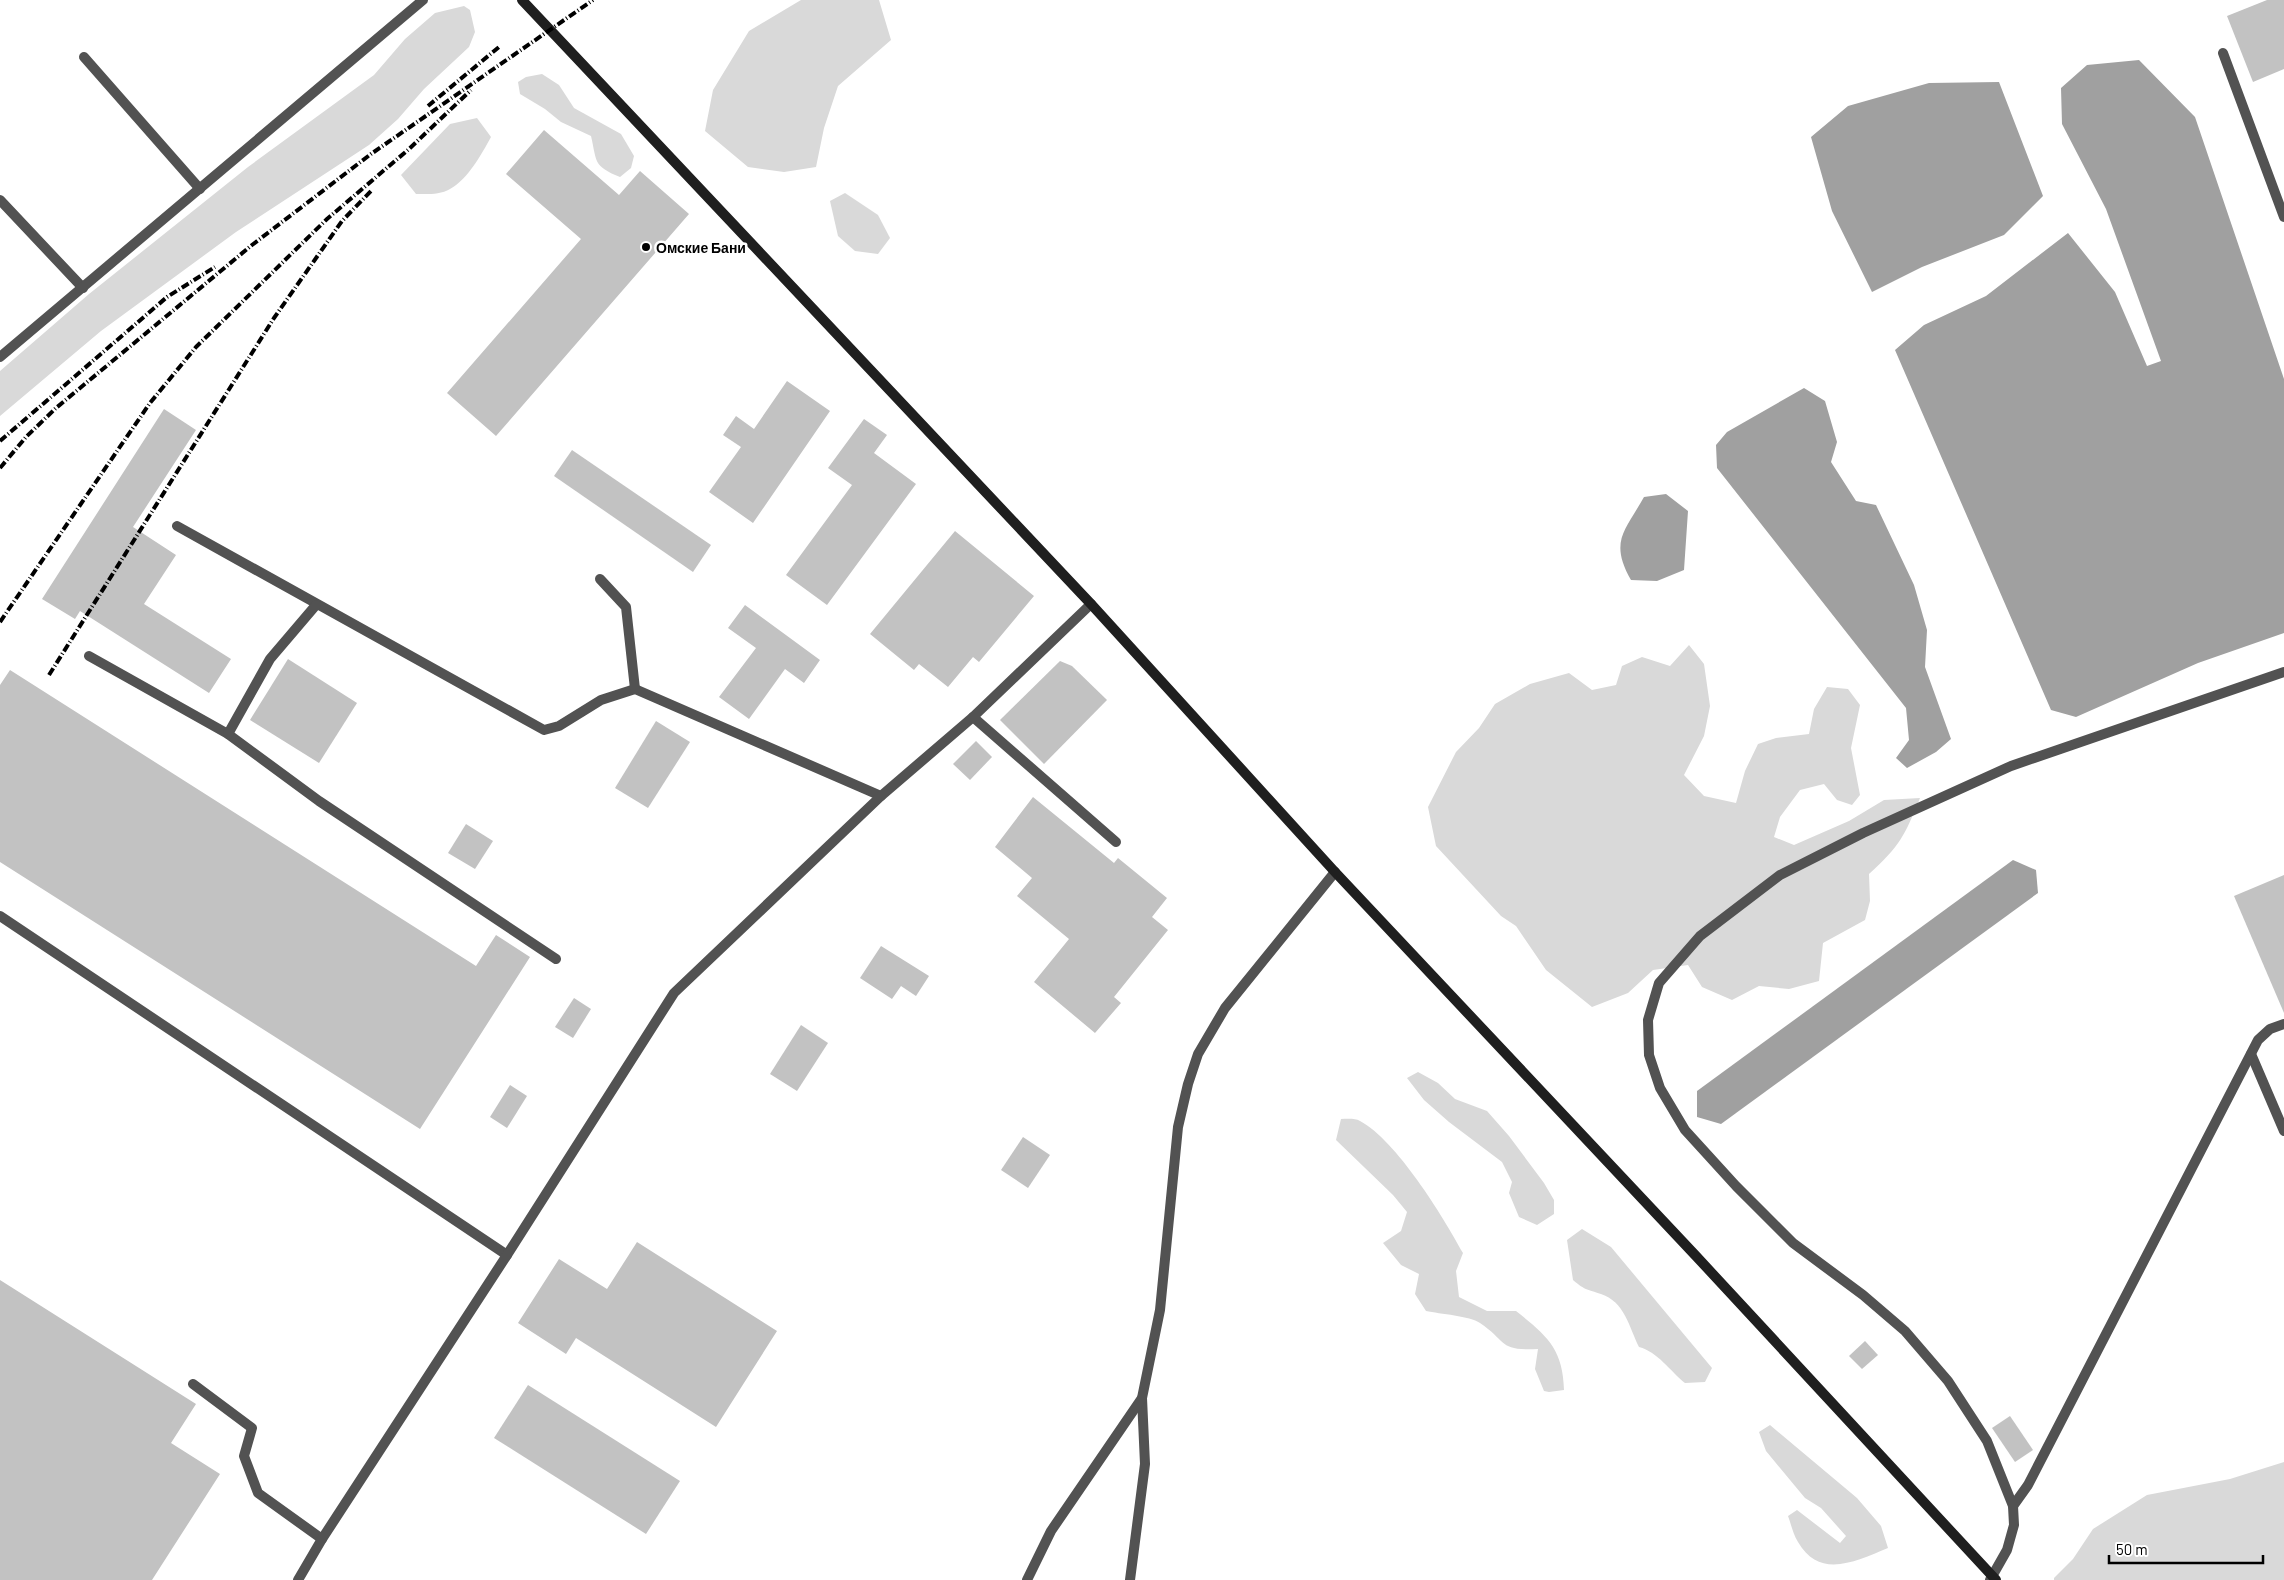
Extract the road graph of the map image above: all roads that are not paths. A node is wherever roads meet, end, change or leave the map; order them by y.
1 (423, 0) edge
2 (522, 0) edge
3 (2223, 53) dead end
4 (84, 57) dead end
5 (200, 189) junction
6 (0, 200) edge
7 (2284, 217) edge
8 (83, 288) junction
9 (0, 357) edge
10 (177, 526) dead end
11 (600, 579) dead end
12 (1091, 604) junction
13 (316, 605) junction
14 (89, 656) dead end
15 (2284, 672) edge
16 (635, 689) junction
17 (973, 717) junction
18 (228, 734) junction
19 (881, 796) junction
20 (1116, 842) dead end
21 (1335, 872) junction
22 (0, 916) edge
23 (556, 959) dead end
24 (2284, 1024) edge
25 (2251, 1054) junction
26 (2284, 1131) edge
27 (508, 1256) junction
28 (193, 1384) dead end
29 (1142, 1398) junction
30 (2013, 1506) junction
31 (322, 1539) junction
32 (1993, 1579) edge
33 (298, 1580) edge
34 (1026, 1580) edge
35 (1130, 1580) edge

1 - 5 street
2 - 12 street
3 - 7 street
4 - 5 street
5 - 8 street
6 - 8 street
8 - 9 street
10 - 13 street
11 - 16 street
12 - 17 street
12 - 21 street
13 - 16 street
13 - 18 street
14 - 18 street
15 - 30 street
16 - 19 street
17 - 19 street
17 - 20 street
18 - 23 street
19 - 27 street
21 - 29 street
21 - 32 street
22 - 27 street
24 - 25 street
25 - 26 street
25 - 30 street
27 - 31 street
28 - 31 street
29 - 34 street
29 - 35 street
30 - 32 street
31 - 33 street

